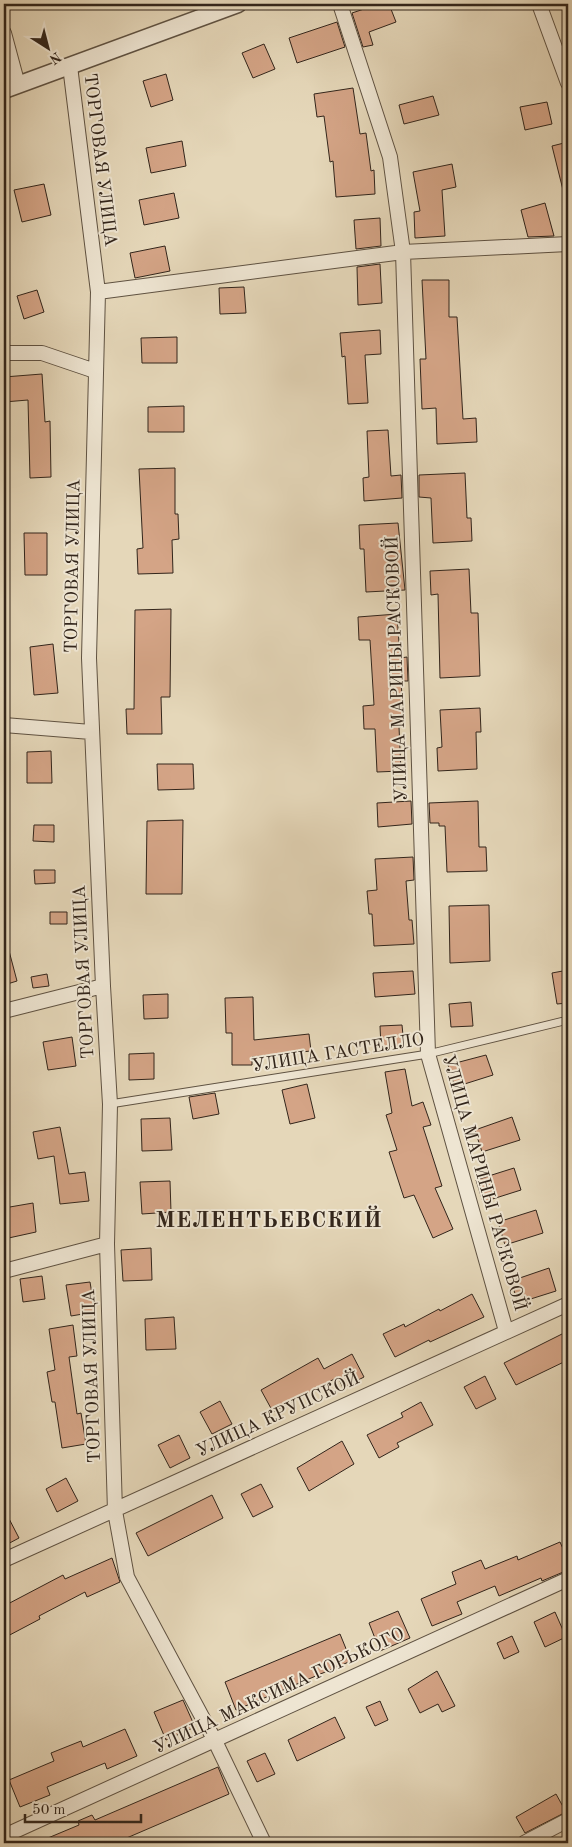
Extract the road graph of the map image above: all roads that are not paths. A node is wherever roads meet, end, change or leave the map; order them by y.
1 (238, 4) edge
2 (340, 4) edge
3 (539, 4) edge
4 (4, 33) edge
5 (70, 66) junction
6 (568, 83) edge
7 (11, 88) edge
8 (568, 244) edge
9 (403, 252) junction
10 (98, 292) junction
11 (4, 353) edge
12 (95, 371) junction
13 (4, 725) edge
14 (91, 732) junction
15 (103, 986) junction
16 (4, 1011) edge
17 (568, 1020) edge
18 (428, 1054) junction
19 (110, 1104) junction
20 (107, 1244) junction
21 (4, 1271) edge
22 (568, 1304) edge
23 (506, 1331) junction
24 (115, 1511) junction
25 (4, 1560) edge
26 (568, 1579) edge
27 (215, 1741) junction
28 (568, 1820) edge
29 (4, 1836) edge
30 (264, 1843) edge
31 (524, 1843) edge

1 - 5 street
2 - 9 street, УЛИЦА МАРИНЫ РАСКОВОЙ
3 - 6 street
4 - 7 street
5 - 7 street
5 - 10 street, ТОРГОВАЯ УЛИЦА
8 - 9 street
9 - 10 street
9 - 18 street, УЛИЦА МАРИНЫ РАСКОВОЙ
10 - 12 street, ТОРГОВАЯ УЛИЦА
11 - 12 street
12 - 14 street, ТОРГОВАЯ УЛИЦА
13 - 14 street
14 - 15 street, ТОРГОВАЯ УЛИЦА
15 - 16 street
15 - 19 street, ТОРГОВАЯ УЛИЦА
17 - 18 lane, УЛИЦА ГАСТЕЛЛО
18 - 19 lane, УЛИЦА ГАСТЕЛЛО
18 - 23 street, УЛИЦА МАРИНЫ РАСКОВОЙ
19 - 20 street, ТОРГОВАЯ УЛИЦА
20 - 21 street
20 - 24 street, ТОРГОВАЯ УЛИЦА
22 - 23 street, УЛИЦА КРУПСКОЙ
23 - 24 street, УЛИЦА КРУПСКОЙ
24 - 25 street, УЛИЦА КРУПСКОЙ
24 - 27 street, ТОРГОВАЯ УЛИЦА
26 - 27 street, УЛИЦА МАКСИМА ГОРЬКОГО
27 - 29 street, УЛИЦА МАКСИМА ГОРЬКОГО
27 - 30 street, ТОРГОВАЯ УЛИЦА
28 - 31 street

